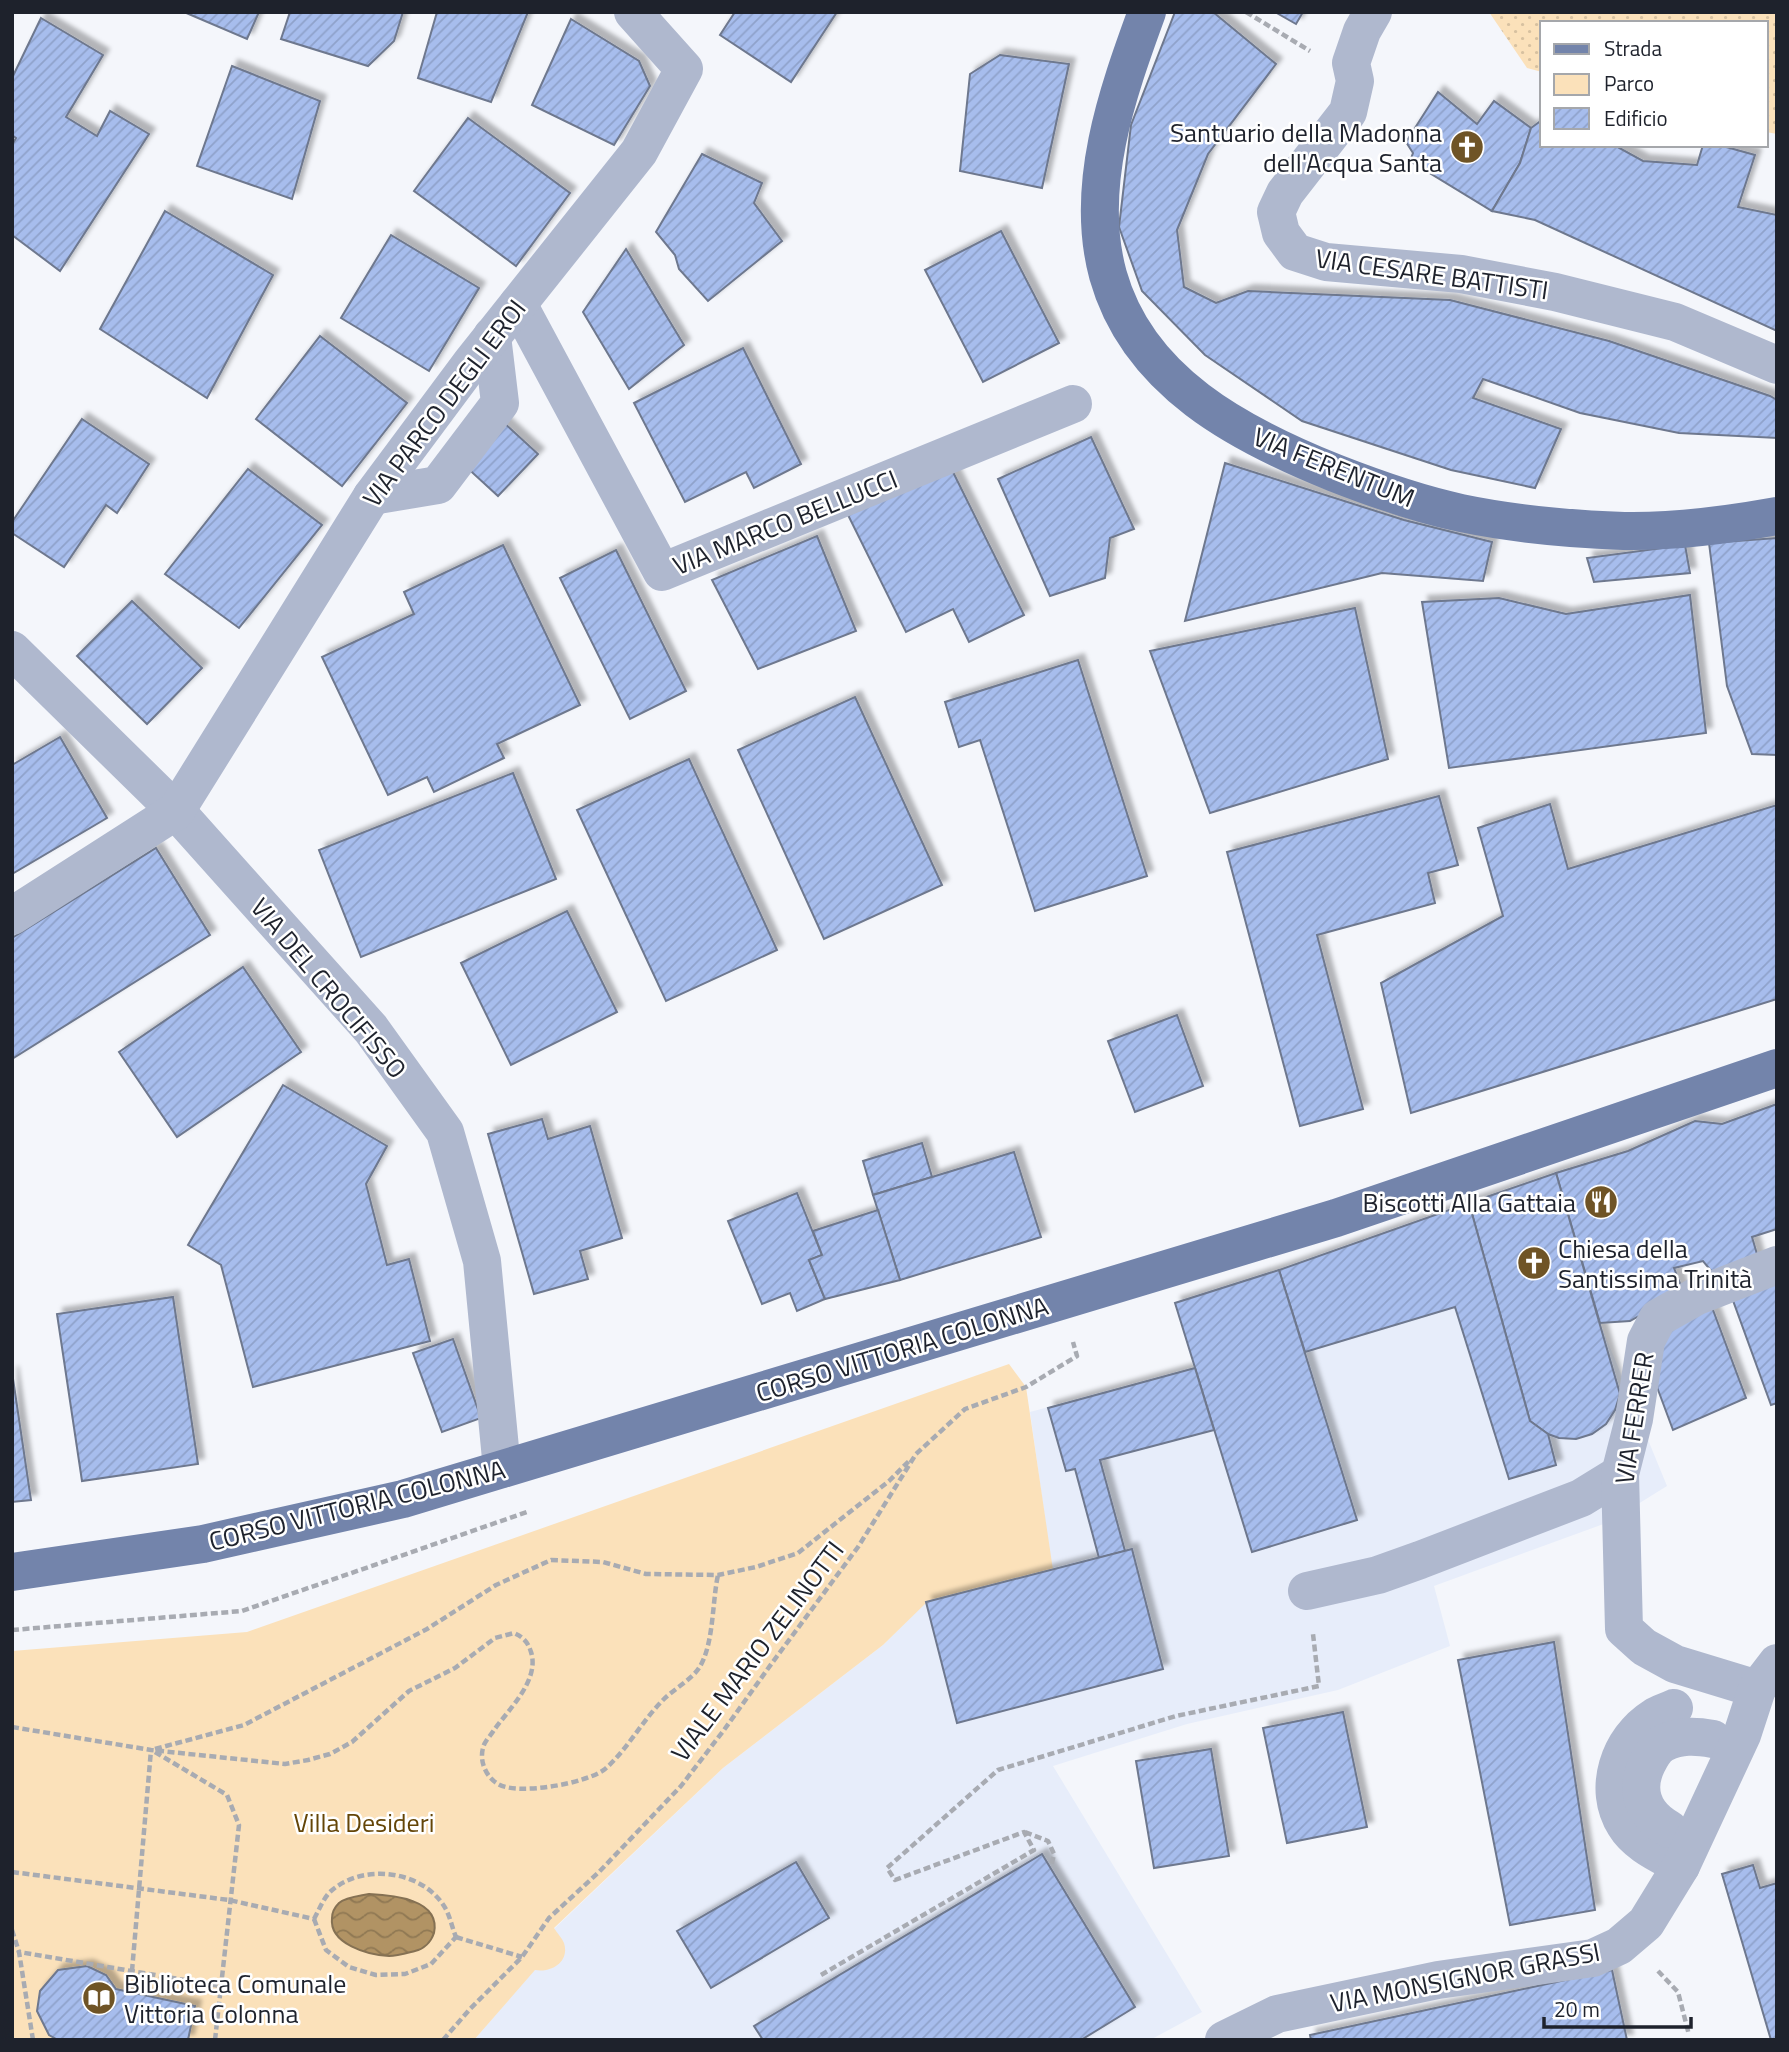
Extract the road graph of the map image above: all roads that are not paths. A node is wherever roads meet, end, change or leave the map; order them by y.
1 (633, 12) edge
2 (1147, 12) edge
3 (1373, 12) edge
4 (518, 304) junction
5 (1777, 365) edge
6 (1073, 404) dead end
7 (1777, 516) edge
8 (12, 650) edge
9 (176, 811) junction
10 (12, 916) edge
11 (1777, 1068) edge
12 (1777, 1265) edge
13 (502, 1469) junction
14 (1620, 1474) junction
15 (12, 1572) edge
16 (1307, 1591) road end
17 (1767, 1676) edge
18 (1674, 1708) dead end
19 (1713, 1739) dead end
20 (1687, 1854) junction
21 (1281, 2027) edge
22 (1224, 2040) edge

1 - 4 street, VIA PARCO DEGLI EROI
2 - 7 main road, VIA FERENTUM
3 - 5 street, VIA CESARE BATTISTI
4 - 6 street, VIA MARCO BELLUCCI
4 - 9 street, VIA PARCO DEGLI EROI
8 - 9 street, VIA DEL CROCIFISSO
9 - 10 street
9 - 13 street, VIA DEL CROCIFISSO
11 - 13 main road, CORSO VITTORIA COLONNA
12 - 14 street, VIA FERRER
13 - 15 main road, CORSO VITTORIA COLONNA
14 - 16 street
14 - 17 street, VIA FERRER
17 - 20 street, VIA MONSIGNOR GRASSI
18 - 20 street
19 - 20 street
20 - 21 street, VIA MONSIGNOR GRASSI
21 - 22 street, VIA MONSIGNOR GRASSI

